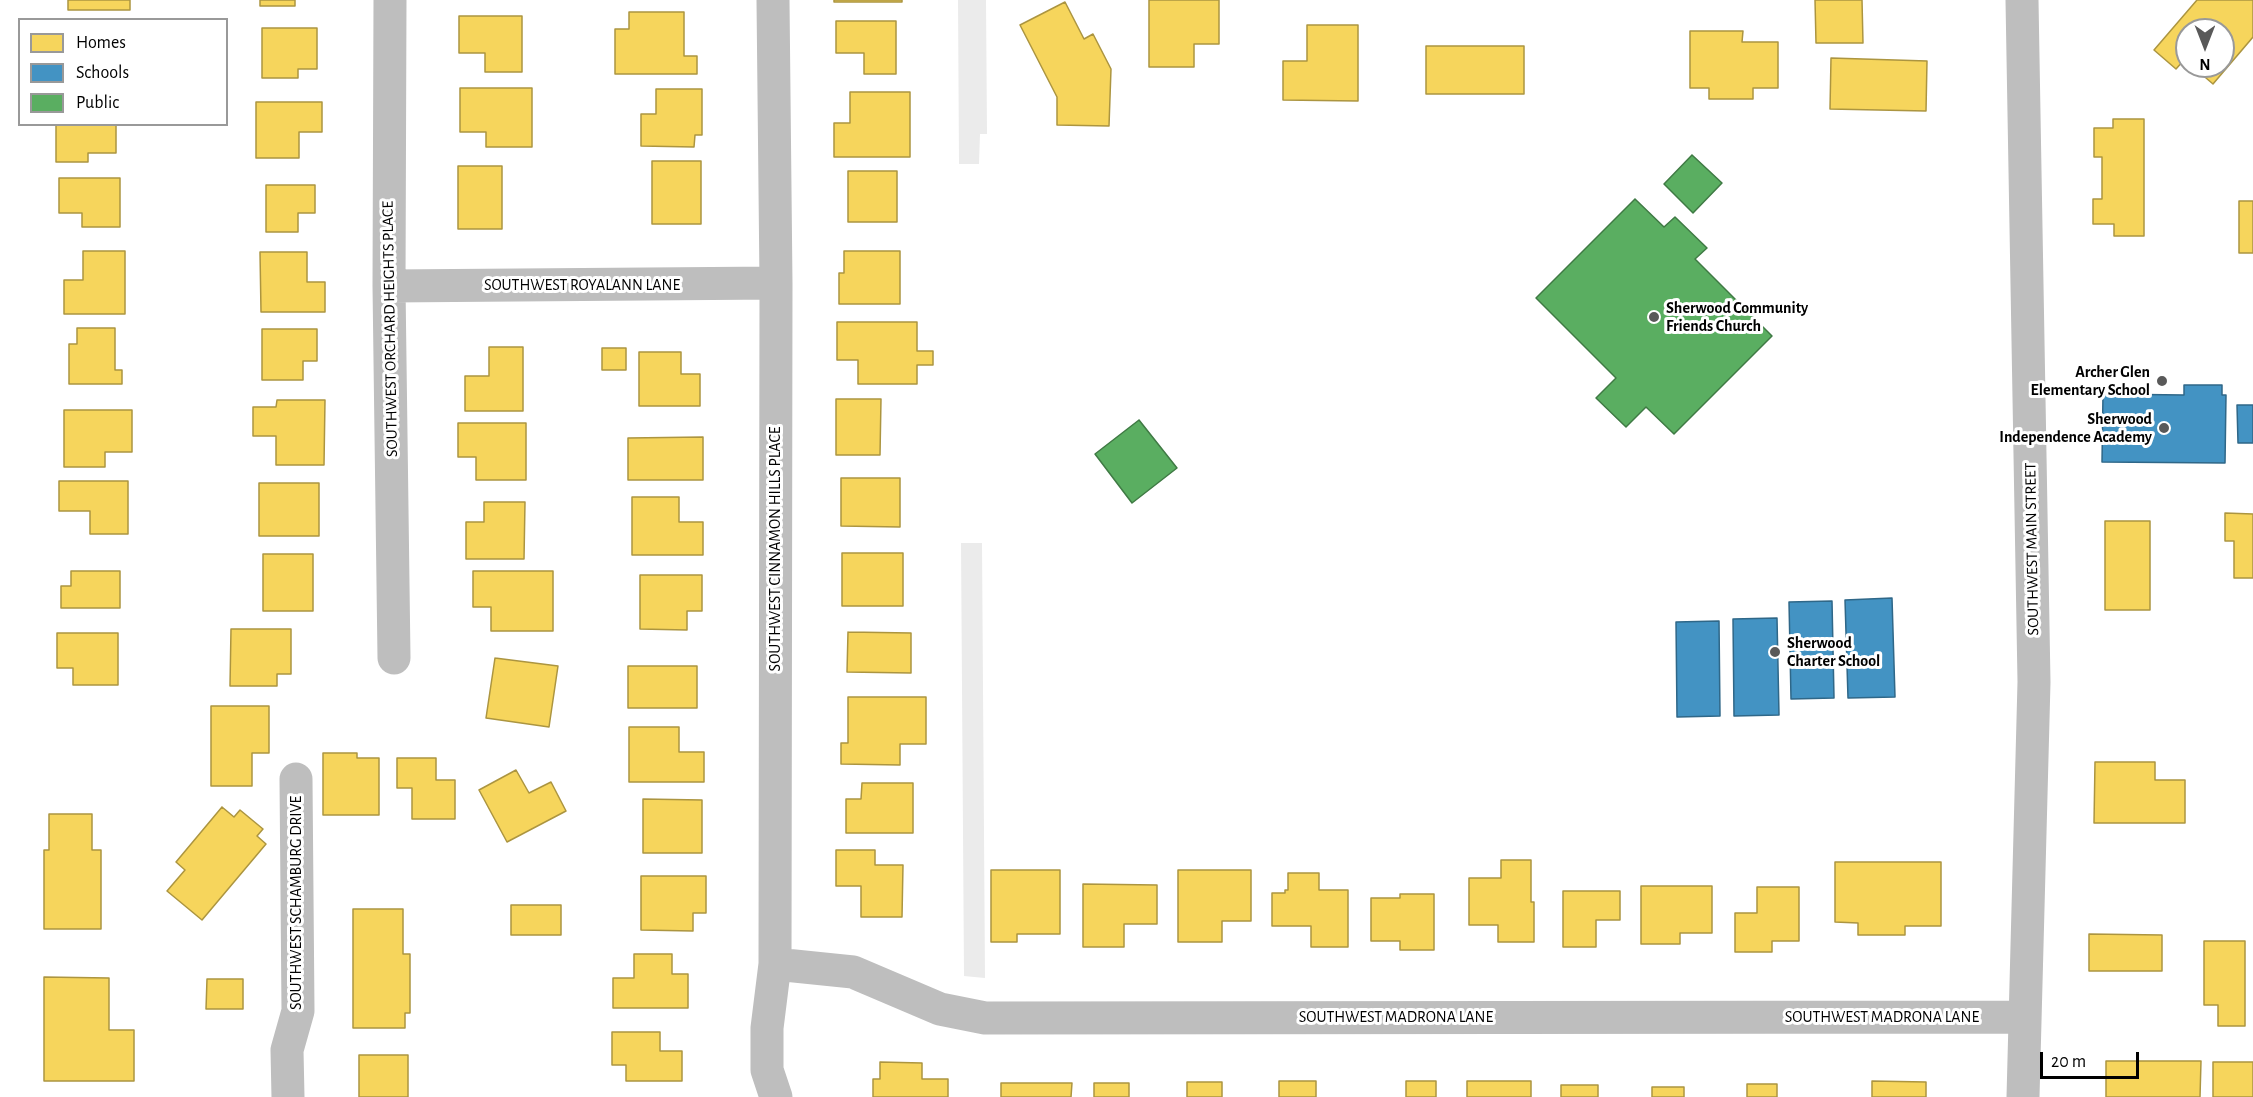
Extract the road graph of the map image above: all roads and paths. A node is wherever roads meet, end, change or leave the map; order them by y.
1 (390, 0) edge
2 (773, 0) edge
3 (2022, 0) edge
4 (776, 283) junction
5 (389, 286) junction
6 (394, 658) dead end
7 (296, 779) dead end
8 (775, 964) junction
9 (2025, 1017) junction
10 (288, 1097) edge
11 (776, 1097) edge
12 (2022, 1097) edge

1 - 5 street, SOUTHWEST ORCHARD HEIGHTS PLACE
2 - 4 street, SOUTHWEST CINNAMON HILLS PLACE
3 - 9 street, SOUTHWEST MAIN STREET
4 - 5 street, SOUTHWEST ROYALANN LANE
4 - 8 street, SOUTHWEST CINNAMON HILLS PLACE
5 - 6 street, SOUTHWEST ORCHARD HEIGHTS PLACE
7 - 10 street, SOUTHWEST SCHAMBURG DRIVE
8 - 9 street, SOUTHWEST MADRONA LANE
8 - 11 street, SOUTHWEST CINNAMON HILLS PLACE
9 - 12 street, SOUTHWEST MAIN STREET

